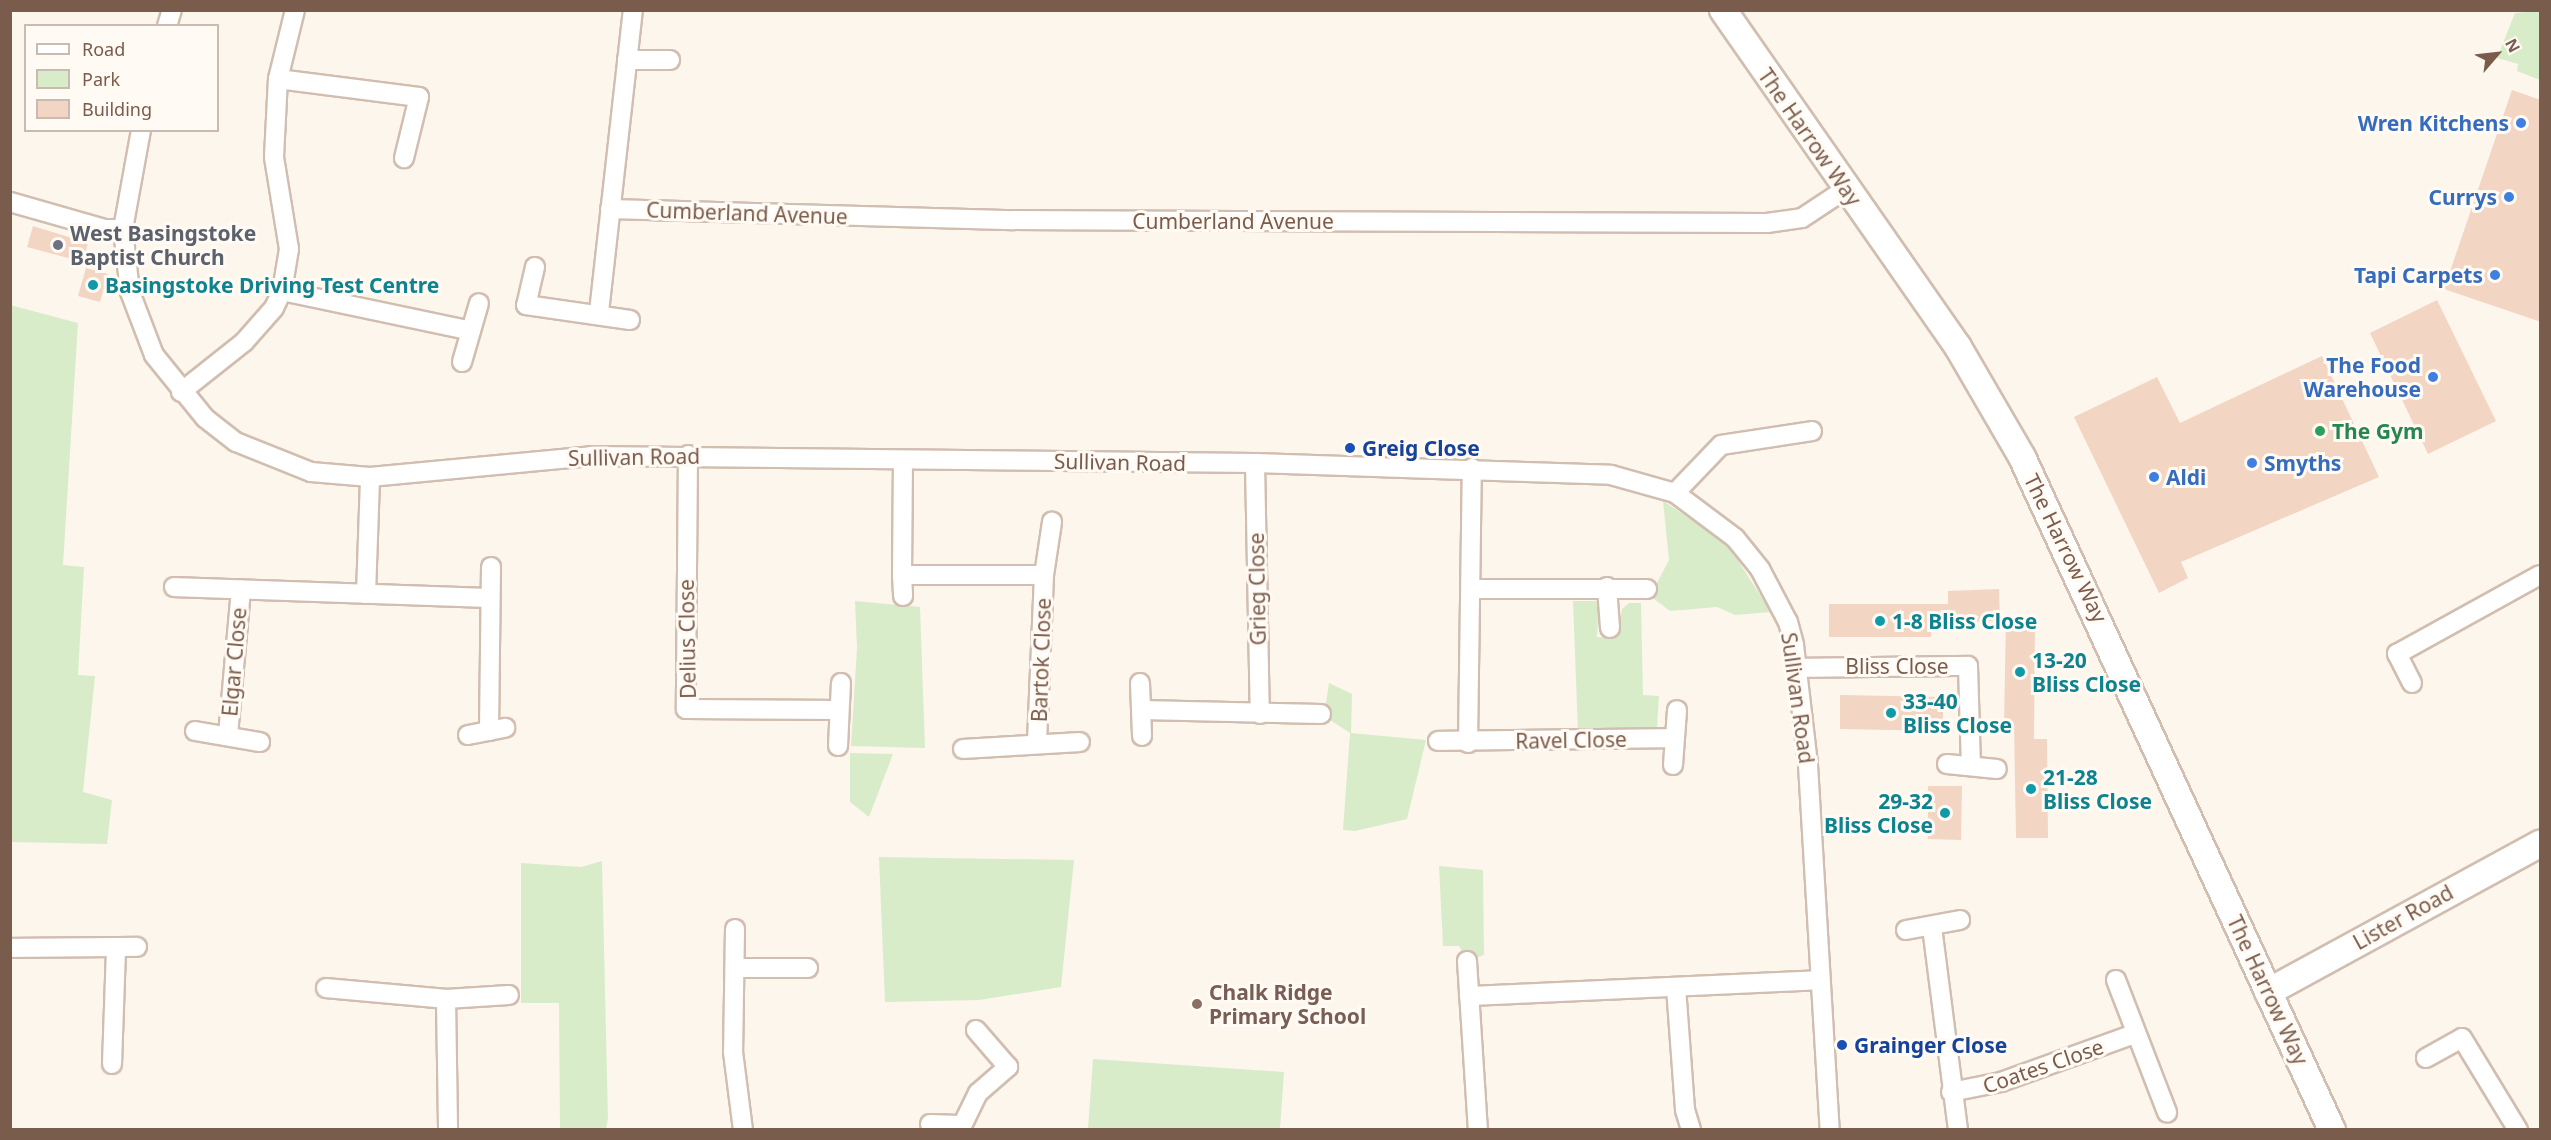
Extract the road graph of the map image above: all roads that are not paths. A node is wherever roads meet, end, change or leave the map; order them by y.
1 (295, 10) edge
2 (1723, 10) edge
3 (633, 11) edge
4 (627, 60) junction
5 (669, 60) dead end
6 (278, 79) junction
7 (141, 132) edge
8 (404, 158) dead end
9 (1846, 189) junction
10 (10, 202) edge
11 (610, 209) junction
12 (123, 229) junction
13 (535, 267) dead end
14 (282, 291) junction
15 (479, 303) dead end
16 (599, 312) junction
17 (630, 320) dead end
18 (471, 332) junction
19 (462, 362) dead end
20 (181, 392) junction
21 (1812, 431) dead end
22 (688, 455) junction
23 (903, 460) junction
24 (1255, 463) junction
25 (1472, 468) junction
26 (370, 477) junction
27 (1675, 493) junction
28 (1052, 522) dead end
29 (491, 567) dead end
30 (902, 575) junction
31 (1044, 575) junction
32 (2541, 575) edge
33 (174, 587) dead end
34 (1607, 587) junction
35 (1472, 589) junction
36 (1647, 589) dead end
37 (241, 590) junction
38 (366, 594) junction
39 (903, 596) dead end
40 (487, 598) junction
41 (1610, 628) dead end
42 (1799, 668) junction
43 (2412, 682) dead end
44 (841, 683) dead end
45 (1140, 683) dead end
46 (839, 710) junction
47 (1141, 710) junction
48 (1677, 710) dead end
49 (1260, 714) junction
50 (1321, 714) dead end
51 (195, 731) dead end
52 (228, 735) junction
53 (468, 735) dead end
54 (1142, 736) dead end
55 (1674, 738) junction
56 (1080, 741) dead end
57 (1438, 741) dead end
58 (260, 742) dead end
59 (1468, 743) junction
60 (1037, 744) junction
61 (838, 746) dead end
62 (963, 749) dead end
63 (1947, 764) dead end
64 (1673, 765) dead end
65 (1971, 766) junction
66 (1997, 769) dead end
67 (2541, 844) edge
68 (1959, 920) dead end
69 (1932, 927) junction
70 (735, 929) dead end
71 (1906, 930) dead end
72 (137, 947) dead end
73 (10, 948) edge
74 (116, 949) junction
75 (1467, 960) dead end
76 (737, 968) junction
77 (808, 968) dead end
78 (1820, 980) junction
79 (2116, 980) dead end
80 (1676, 987) junction
81 (326, 988) dead end
82 (2268, 992) junction
83 (509, 995) dead end
84 (1469, 996) junction
85 (446, 999) junction
86 (976, 1030) dead end
87 (2134, 1034) junction
88 (2426, 1058) dead end
89 (112, 1064) dead end
90 (1951, 1092) junction
91 (2167, 1112) dead end
92 (930, 1124) dead end
93 (960, 1127) edge
94 (448, 1130) edge
95 (743, 1130) edge
96 (1478, 1130) edge
97 (1691, 1130) edge
98 (1830, 1130) edge
99 (1958, 1130) edge
100 (2332, 1130) edge
101 (2518, 1130) edge

1 - 6 street
2 - 9 street, The Harrow Way
3 - 4 street
4 - 5 street
4 - 11 street
6 - 8 street
6 - 14 street
7 - 12 street, Sullivan Road
9 - 11 street, Cumberland Avenue
9 - 82 street, The Harrow Way
10 - 12 street
11 - 16 street
12 - 20 street, Sullivan Road
13 - 16 street
14 - 18 street
14 - 20 street
15 - 18 street
16 - 17 street
18 - 19 street
20 - 26 street, Sullivan Road
21 - 27 street
22 - 23 street, Sullivan Road
22 - 26 street, Sullivan Road
22 - 46 street, Delius Close
23 - 24 street, Sullivan Road
23 - 30 street
24 - 25 street, Sullivan Road
24 - 49 street, Grieg Close
25 - 27 street, Sullivan Road
25 - 35 street
26 - 38 street
27 - 42 street, Sullivan Road
28 - 31 street, Bartok Close
29 - 40 street
30 - 31 street, Bartok Close
30 - 39 street
31 - 60 street, Bartok Close
32 - 43 street
33 - 37 street, Elgar Close
34 - 35 street
34 - 36 street
34 - 41 street
35 - 59 street
37 - 38 street, Elgar Close
37 - 52 street, Elgar Close
38 - 40 street, Elgar Close
40 - 53 street
42 - 65 street, Bliss Close
42 - 78 street, Sullivan Road
44 - 46 street
45 - 47 street
46 - 61 street
47 - 49 street
47 - 54 street
48 - 55 street
49 - 50 street
51 - 52 street, Elgar Close
52 - 58 street, Elgar Close
55 - 59 street, Ravel Close
55 - 64 street
56 - 60 street, Bartok Close
57 - 59 street, Ravel Close
60 - 62 street, Bartok Close
63 - 65 street
65 - 66 street
67 - 82 street, Lister Road
68 - 69 street
69 - 71 street
69 - 90 street, Coates Close
70 - 76 street
72 - 74 street
73 - 74 street
74 - 89 street
75 - 84 street
76 - 77 street
76 - 95 street
78 - 80 street
78 - 98 street, Sullivan Road
79 - 87 street
80 - 84 street
80 - 97 street
81 - 85 street
82 - 100 street, The Harrow Way
83 - 85 street
84 - 96 street
85 - 94 street
86 - 93 street
87 - 90 street, Coates Close
87 - 91 street
88 - 101 street
90 - 99 street, Coates Close
92 - 93 street

